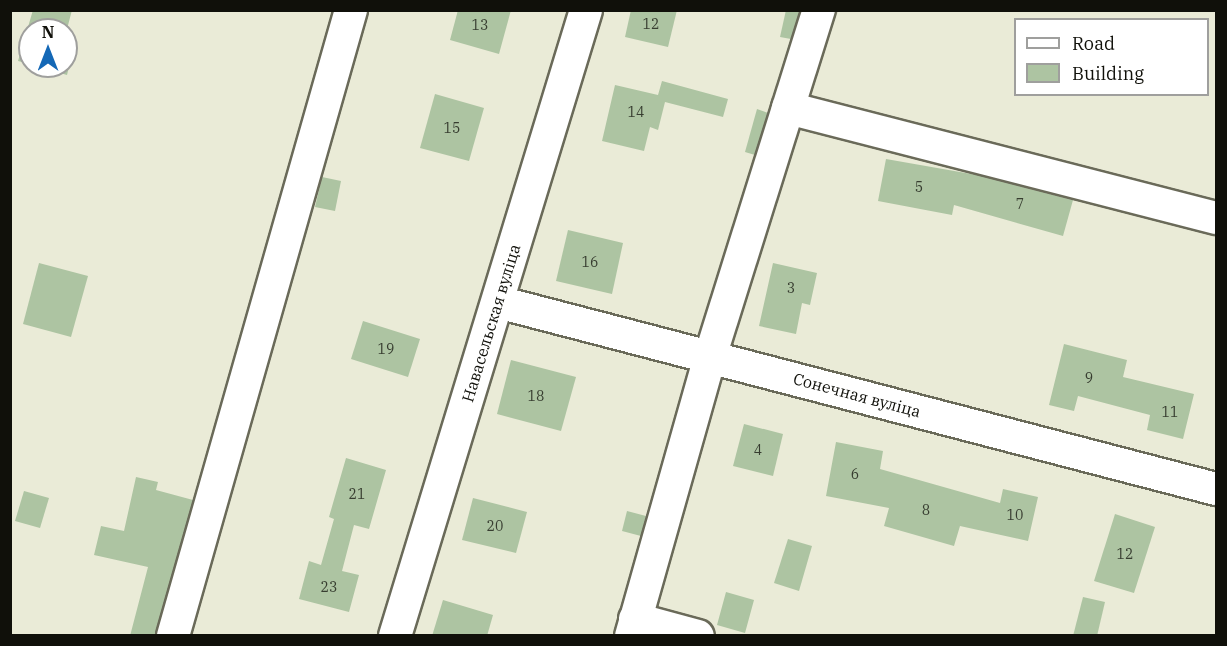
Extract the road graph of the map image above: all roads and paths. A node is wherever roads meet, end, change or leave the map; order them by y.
1 (351, 10) edge
2 (586, 10) edge
3 (819, 10) edge
4 (788, 108) junction
5 (1216, 218) edge
6 (498, 302) junction
7 (710, 357) junction
8 (1216, 489) edge
9 (633, 627) edge
10 (173, 636) edge
11 (395, 636) edge
12 (698, 636) edge

1 - 10 street
2 - 6 street, Навасельская вуліца
3 - 4 street
4 - 5 street
4 - 7 street
6 - 7 street, Сонечная вуліца
6 - 11 street, Навасельская вуліца
7 - 8 street, Сонечная вуліца
7 - 9 street
9 - 12 street

